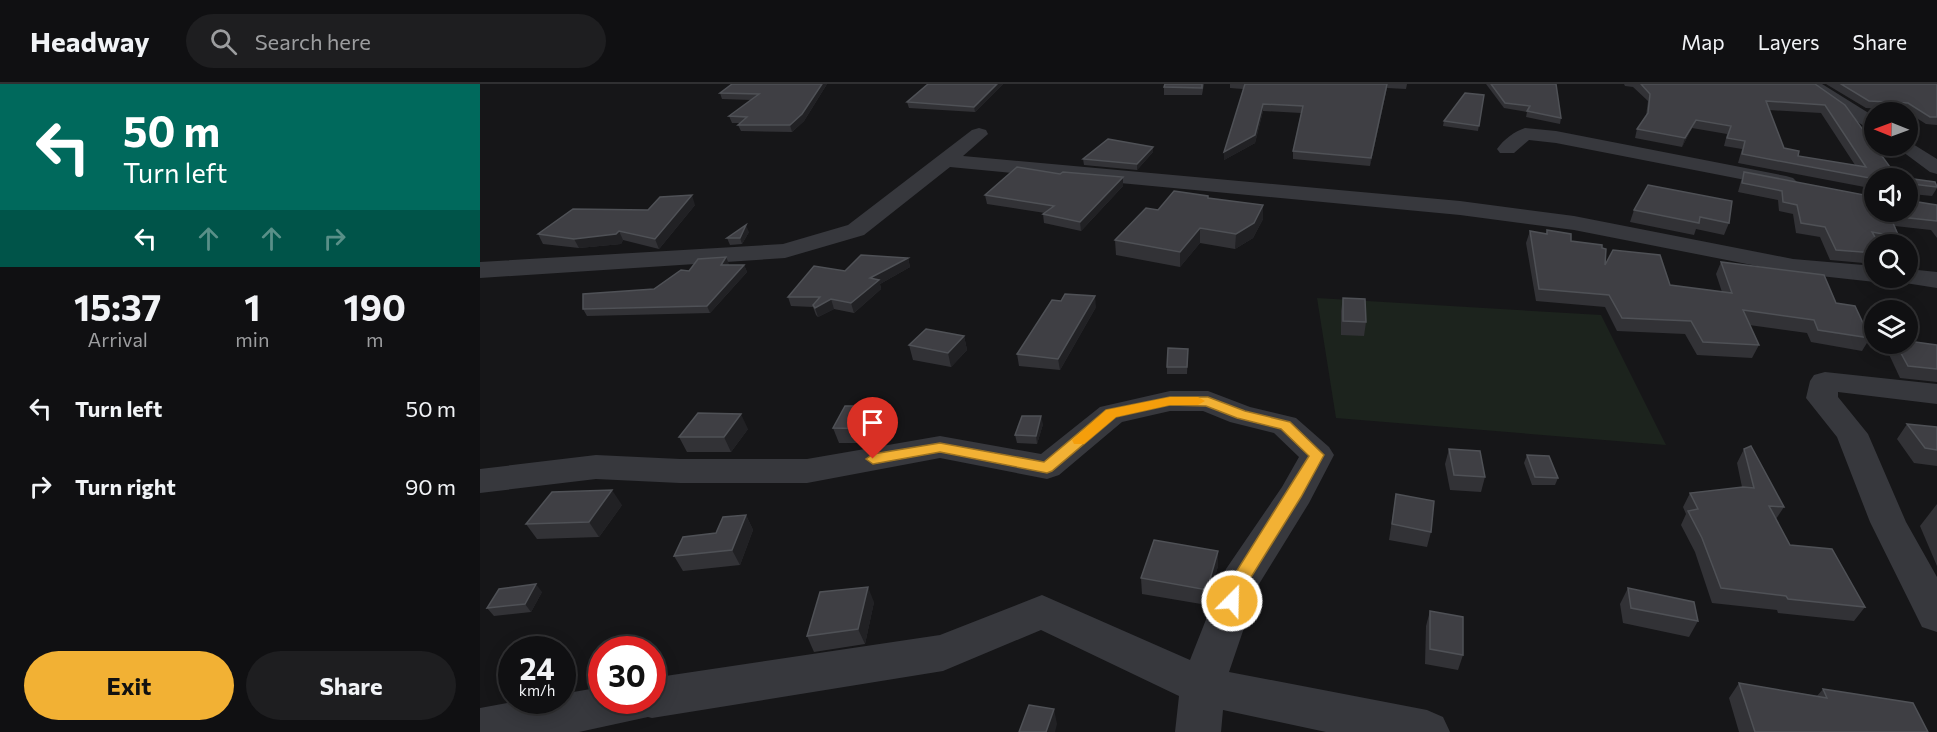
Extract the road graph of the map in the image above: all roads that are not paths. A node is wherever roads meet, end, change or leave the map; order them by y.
1 (1811, 84) edge
2 (1864, 118) edge
3 (979, 134) dead end
4 (1507, 149) dead end
5 (1918, 155) edge
6 (944, 160) junction
7 (1937, 168) edge
8 (1802, 186) edge
9 (480, 270) edge
10 (1864, 273) edge
11 (1918, 278) edge
12 (1937, 280) edge
13 (1937, 394) edge
14 (480, 481) edge
15 (1937, 615) edge
16 (1202, 686) junction
17 (666, 696) edge
18 (588, 709) edge
19 (480, 729) edge
20 (1198, 732) edge
21 (1427, 732) edge

1 - 2 street
3 - 6 street
4 - 8 street
5 - 7 street
6 - 9 street
6 - 10 street
11 - 12 street
13 - 15 street
14 - 16 street
16 - 17 street
16 - 20 street
16 - 21 street
18 - 19 street

